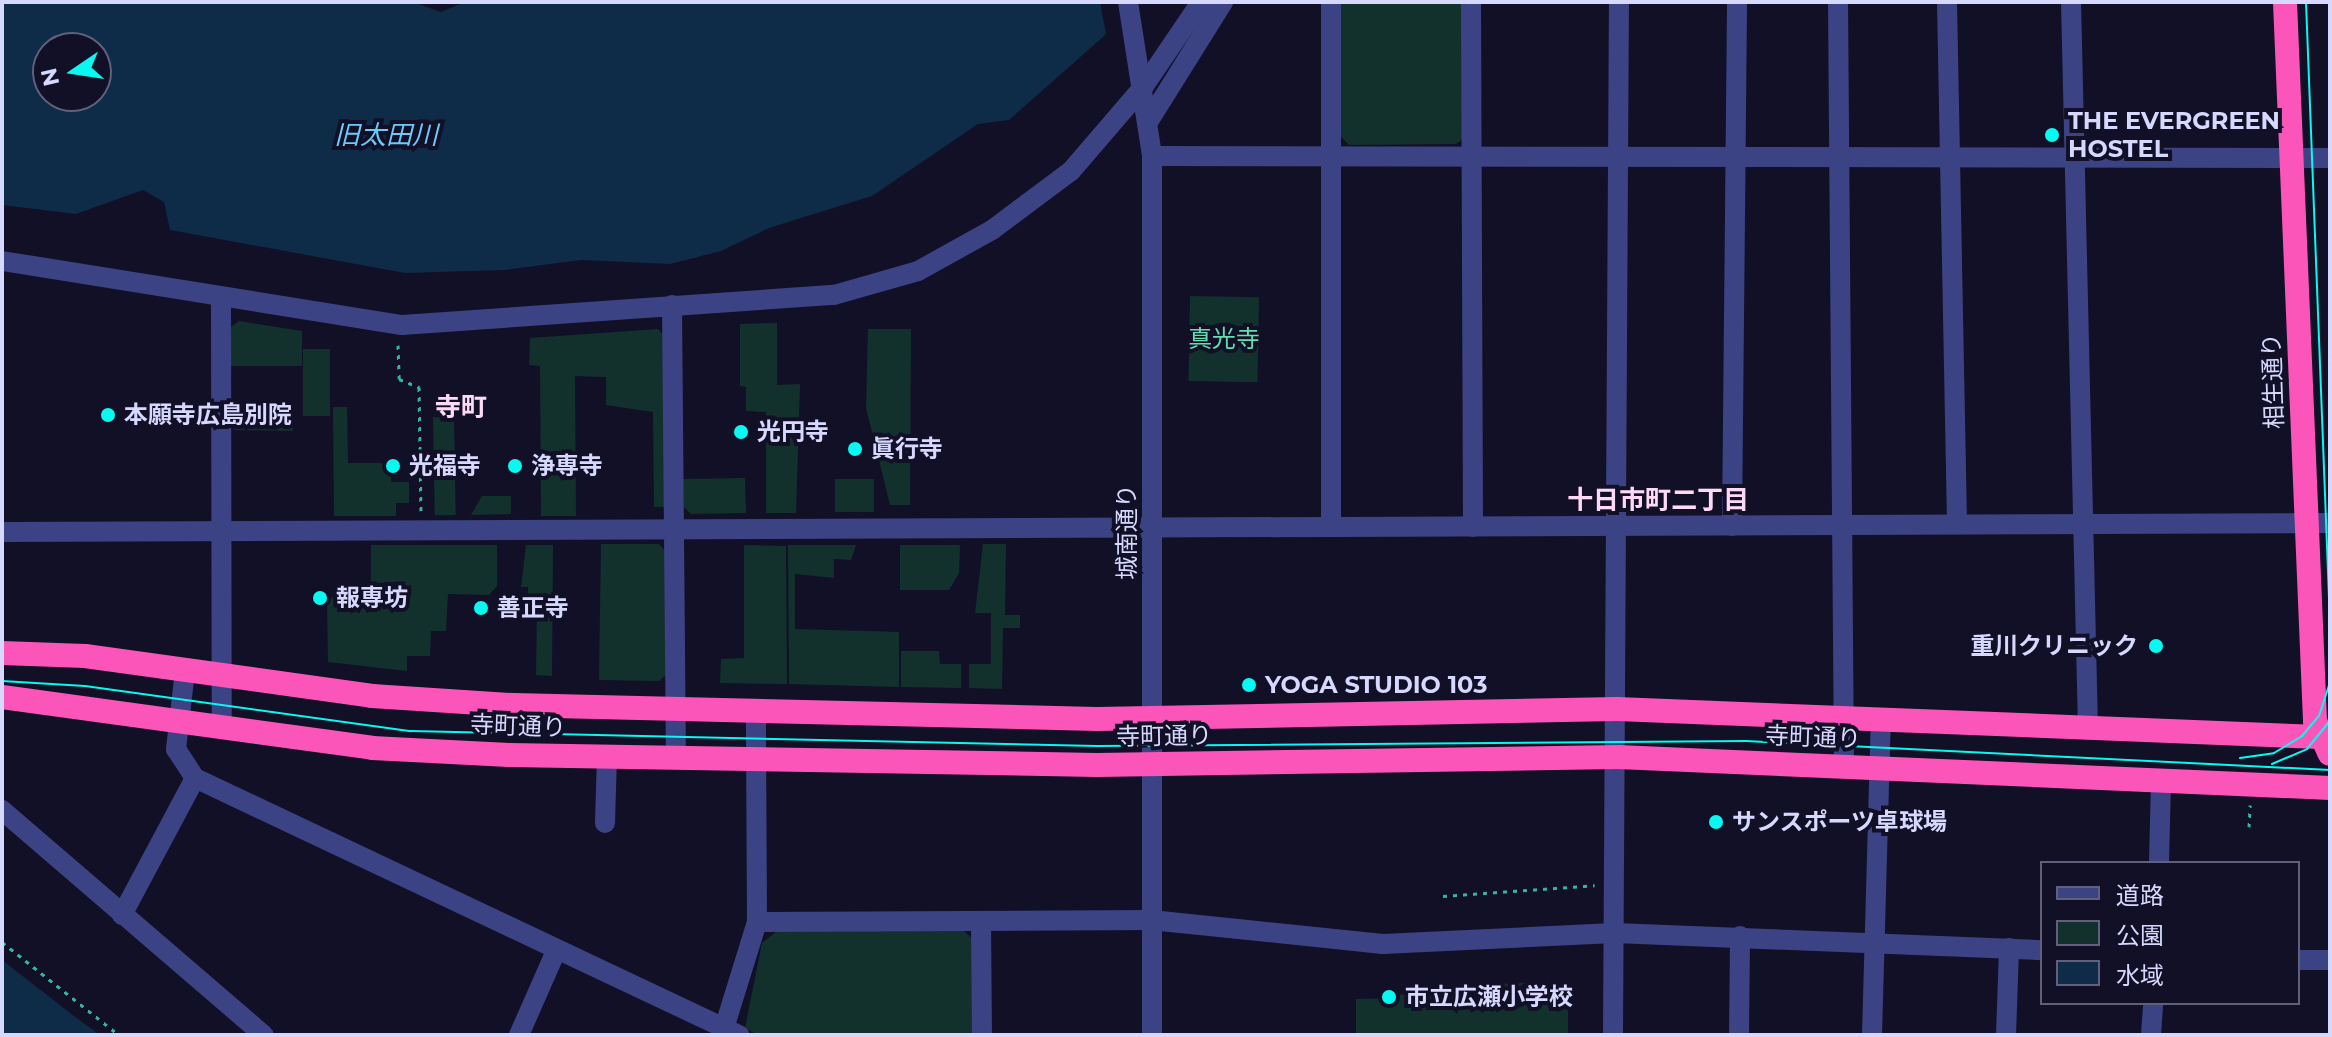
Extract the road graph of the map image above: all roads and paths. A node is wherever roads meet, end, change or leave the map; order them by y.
1 (1128, 2) edge
2 (1201, 2) edge
3 (1223, 2) edge
4 (1331, 2) edge
5 (1471, 2) edge
6 (1619, 2) edge
7 (1737, 2) edge
8 (1838, 2) edge
9 (1947, 2) edge
10 (2071, 2) edge
11 (2285, 2) edge
12 (1144, 86) junction
13 (1150, 119) junction
14 (1618, 154) junction
15 (1838, 154) junction
16 (1328, 155) junction
17 (1473, 155) junction
18 (1736, 155) junction
19 (1152, 156) junction
20 (1949, 157) junction
21 (2292, 157) junction
22 (2072, 158) junction
23 (2330, 158) edge
24 (2, 261) edge
25 (221, 298) junction
26 (672, 305) junction
27 (398, 341) dead end
28 (421, 520) dead end
29 (2319, 523) edge
30 (1957, 524) junction
31 (2082, 524) junction
32 (1843, 525) junction
33 (1620, 526) junction
34 (1732, 526) junction
35 (1331, 527) junction
36 (1473, 527) junction
37 (1153, 528) junction
38 (676, 531) junction
39 (2, 532) edge
40 (220, 532) junction
41 (2, 653) edge
42 (185, 671) junction
43 (223, 677) junction
44 (2, 697) edge
45 (1617, 709) junction
46 (677, 710) junction
47 (756, 712) junction
48 (1153, 719) junction
49 (1844, 719) junction
50 (1881, 720) junction
51 (179, 721) junction
52 (222, 726) junction
53 (2088, 730) junction
54 (2325, 745) edge
55 (607, 757) junction
56 (1618, 757) junction
57 (676, 758) junction
58 (755, 759) junction
59 (1153, 764) junction
60 (1844, 766) junction
61 (1880, 767) junction
62 (195, 778) junction
63 (2161, 779) junction
64 (2330, 788) edge
65 (2250, 805) dead end
66 (2, 810) edge
67 (605, 823) dead end
68 (2249, 827) dead end
69 (2159, 861) edge
70 (1615, 883) junction
71 (1443, 896) dead end
72 (122, 915) junction
73 (1151, 920) junction
74 (757, 922) junction
75 (981, 922) junction
76 (1615, 933) junction
77 (1740, 936) junction
78 (1876, 940) junction
79 (2, 942) edge
80 (2009, 948) junction
81 (2040, 950) edge
82 (556, 951) junction
83 (2300, 960) edge
84 (2330, 960) edge
85 (2153, 1005) edge
86 (728, 1032) edge
87 (119, 1035) edge
88 (264, 1035) edge
89 (519, 1035) edge
90 (982, 1035) edge
91 (1152, 1035) edge
92 (1613, 1035) edge
93 (1739, 1035) edge
94 (1872, 1035) edge
95 (2006, 1035) edge
96 (2151, 1035) edge

1 - 12 street, 城南通り
2 - 12 street
3 - 13 street
4 - 16 street
5 - 17 street
6 - 14 street
7 - 18 street
8 - 15 street
9 - 20 street
10 - 22 street
11 - 21 highway, 相生通り
12 - 13 street, 城南通り
12 - 26 street
13 - 19 street, 城南通り
14 - 17 street
14 - 18 street
14 - 33 street
15 - 18 street
15 - 20 street
15 - 32 street
16 - 17 street
16 - 19 street
16 - 35 street
17 - 36 street
18 - 34 street
19 - 37 street, 城南通り
20 - 22 street
20 - 30 street
21 - 22 street
21 - 23 street
21 - 29 highway, 相生通り
22 - 31 street
24 - 25 street
25 - 26 street
25 - 40 street
26 - 38 street
27 - 28 path
29 - 31 street
29 - 54 highway, 相生通り
30 - 31 street
30 - 32 street
31 - 53 street
32 - 34 street
32 - 49 street
33 - 34 street
33 - 36 street
33 - 45 street
35 - 36 street
35 - 37 street
37 - 38 street
37 - 48 street, 城南通り
38 - 40 street
38 - 46 street
39 - 40 street
40 - 43 street
41 - 42 highway, 寺町通り
42 - 43 highway, 寺町通り
42 - 51 street
43 - 46 highway, 寺町通り
43 - 52 street
44 - 51 highway, 寺町通り
45 - 48 highway, 寺町通り
45 - 49 highway, 寺町通り
45 - 56 street
46 - 47 highway, 寺町通り
46 - 57 street
47 - 48 highway, 寺町通り
47 - 58 street
48 - 59 street, 城南通り
49 - 50 highway, 寺町通り
49 - 60 street
50 - 53 highway, 寺町通り
50 - 61 street
51 - 52 highway, 寺町通り
51 - 62 street
52 - 55 highway, 寺町通り
53 - 54 highway, 寺町通り
55 - 57 highway, 寺町通り
55 - 67 street
56 - 59 highway, 寺町通り
56 - 60 highway, 寺町通り
56 - 70 street
57 - 58 highway, 寺町通り
58 - 59 highway, 寺町通り
58 - 74 street
59 - 73 street, 城南通り
60 - 61 highway, 寺町通り
61 - 63 highway, 寺町通り
61 - 78 street
62 - 72 street
62 - 82 street
63 - 64 highway, 寺町通り
63 - 69 street
65 - 68 path
66 - 72 street
70 - 71 path
70 - 76 street
72 - 88 street
73 - 75 street
73 - 76 street
73 - 91 street, 城南通り
74 - 75 street
74 - 86 street
75 - 90 street
76 - 77 street
76 - 92 street
77 - 78 street
77 - 93 street
78 - 80 street
78 - 94 street
79 - 87 path
80 - 81 street
80 - 95 street
82 - 86 street
82 - 89 street
83 - 84 street
85 - 96 street

